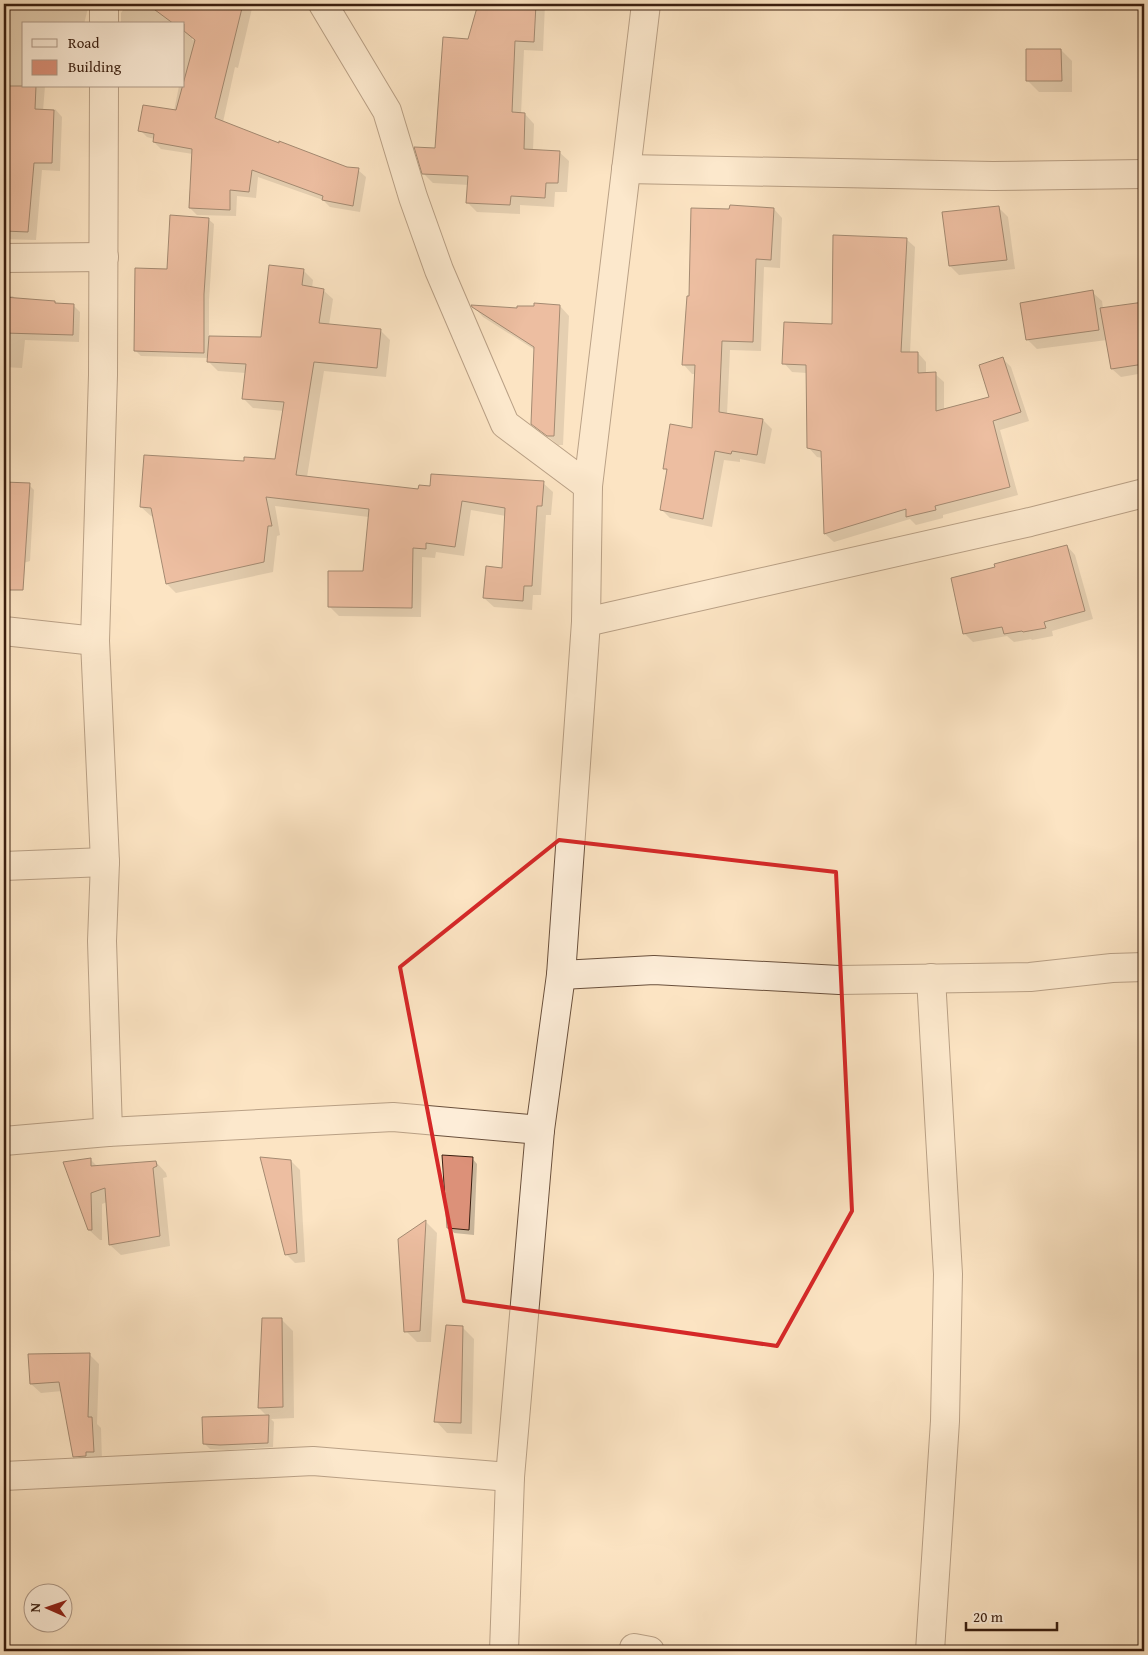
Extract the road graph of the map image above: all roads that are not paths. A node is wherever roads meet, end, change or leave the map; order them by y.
1 (104, 4) edge
2 (323, 4) edge
3 (646, 4) edge
4 (104, 22) edge
5 (104, 88) edge
6 (626, 169) junction
7 (1144, 174) edge
8 (104, 257) junction
9 (4, 258) edge
10 (588, 486) junction
11 (1144, 494) edge
12 (586, 622) junction
13 (4, 631) edge
14 (95, 641) junction
15 (104, 862) junction
16 (4, 866) edge
17 (1144, 967) edge
18 (561, 975) junction
19 (931, 978) junction
20 (540, 1130) junction
21 (108, 1132) junction
22 (4, 1141) edge
23 (4, 1476) edge
24 (510, 1477) junction
25 (504, 1651) edge
26 (930, 1651) edge

1 - 4 street
2 - 10 street
3 - 6 street
5 - 8 street
6 - 7 street
6 - 10 street
8 - 9 street
8 - 14 street
10 - 12 street
11 - 12 street
12 - 18 street
13 - 14 street
14 - 15 street
15 - 16 street
15 - 21 street
17 - 19 street
18 - 19 street
18 - 20 street
19 - 26 street
20 - 21 street
20 - 24 street
21 - 22 street
23 - 24 street
24 - 25 street

